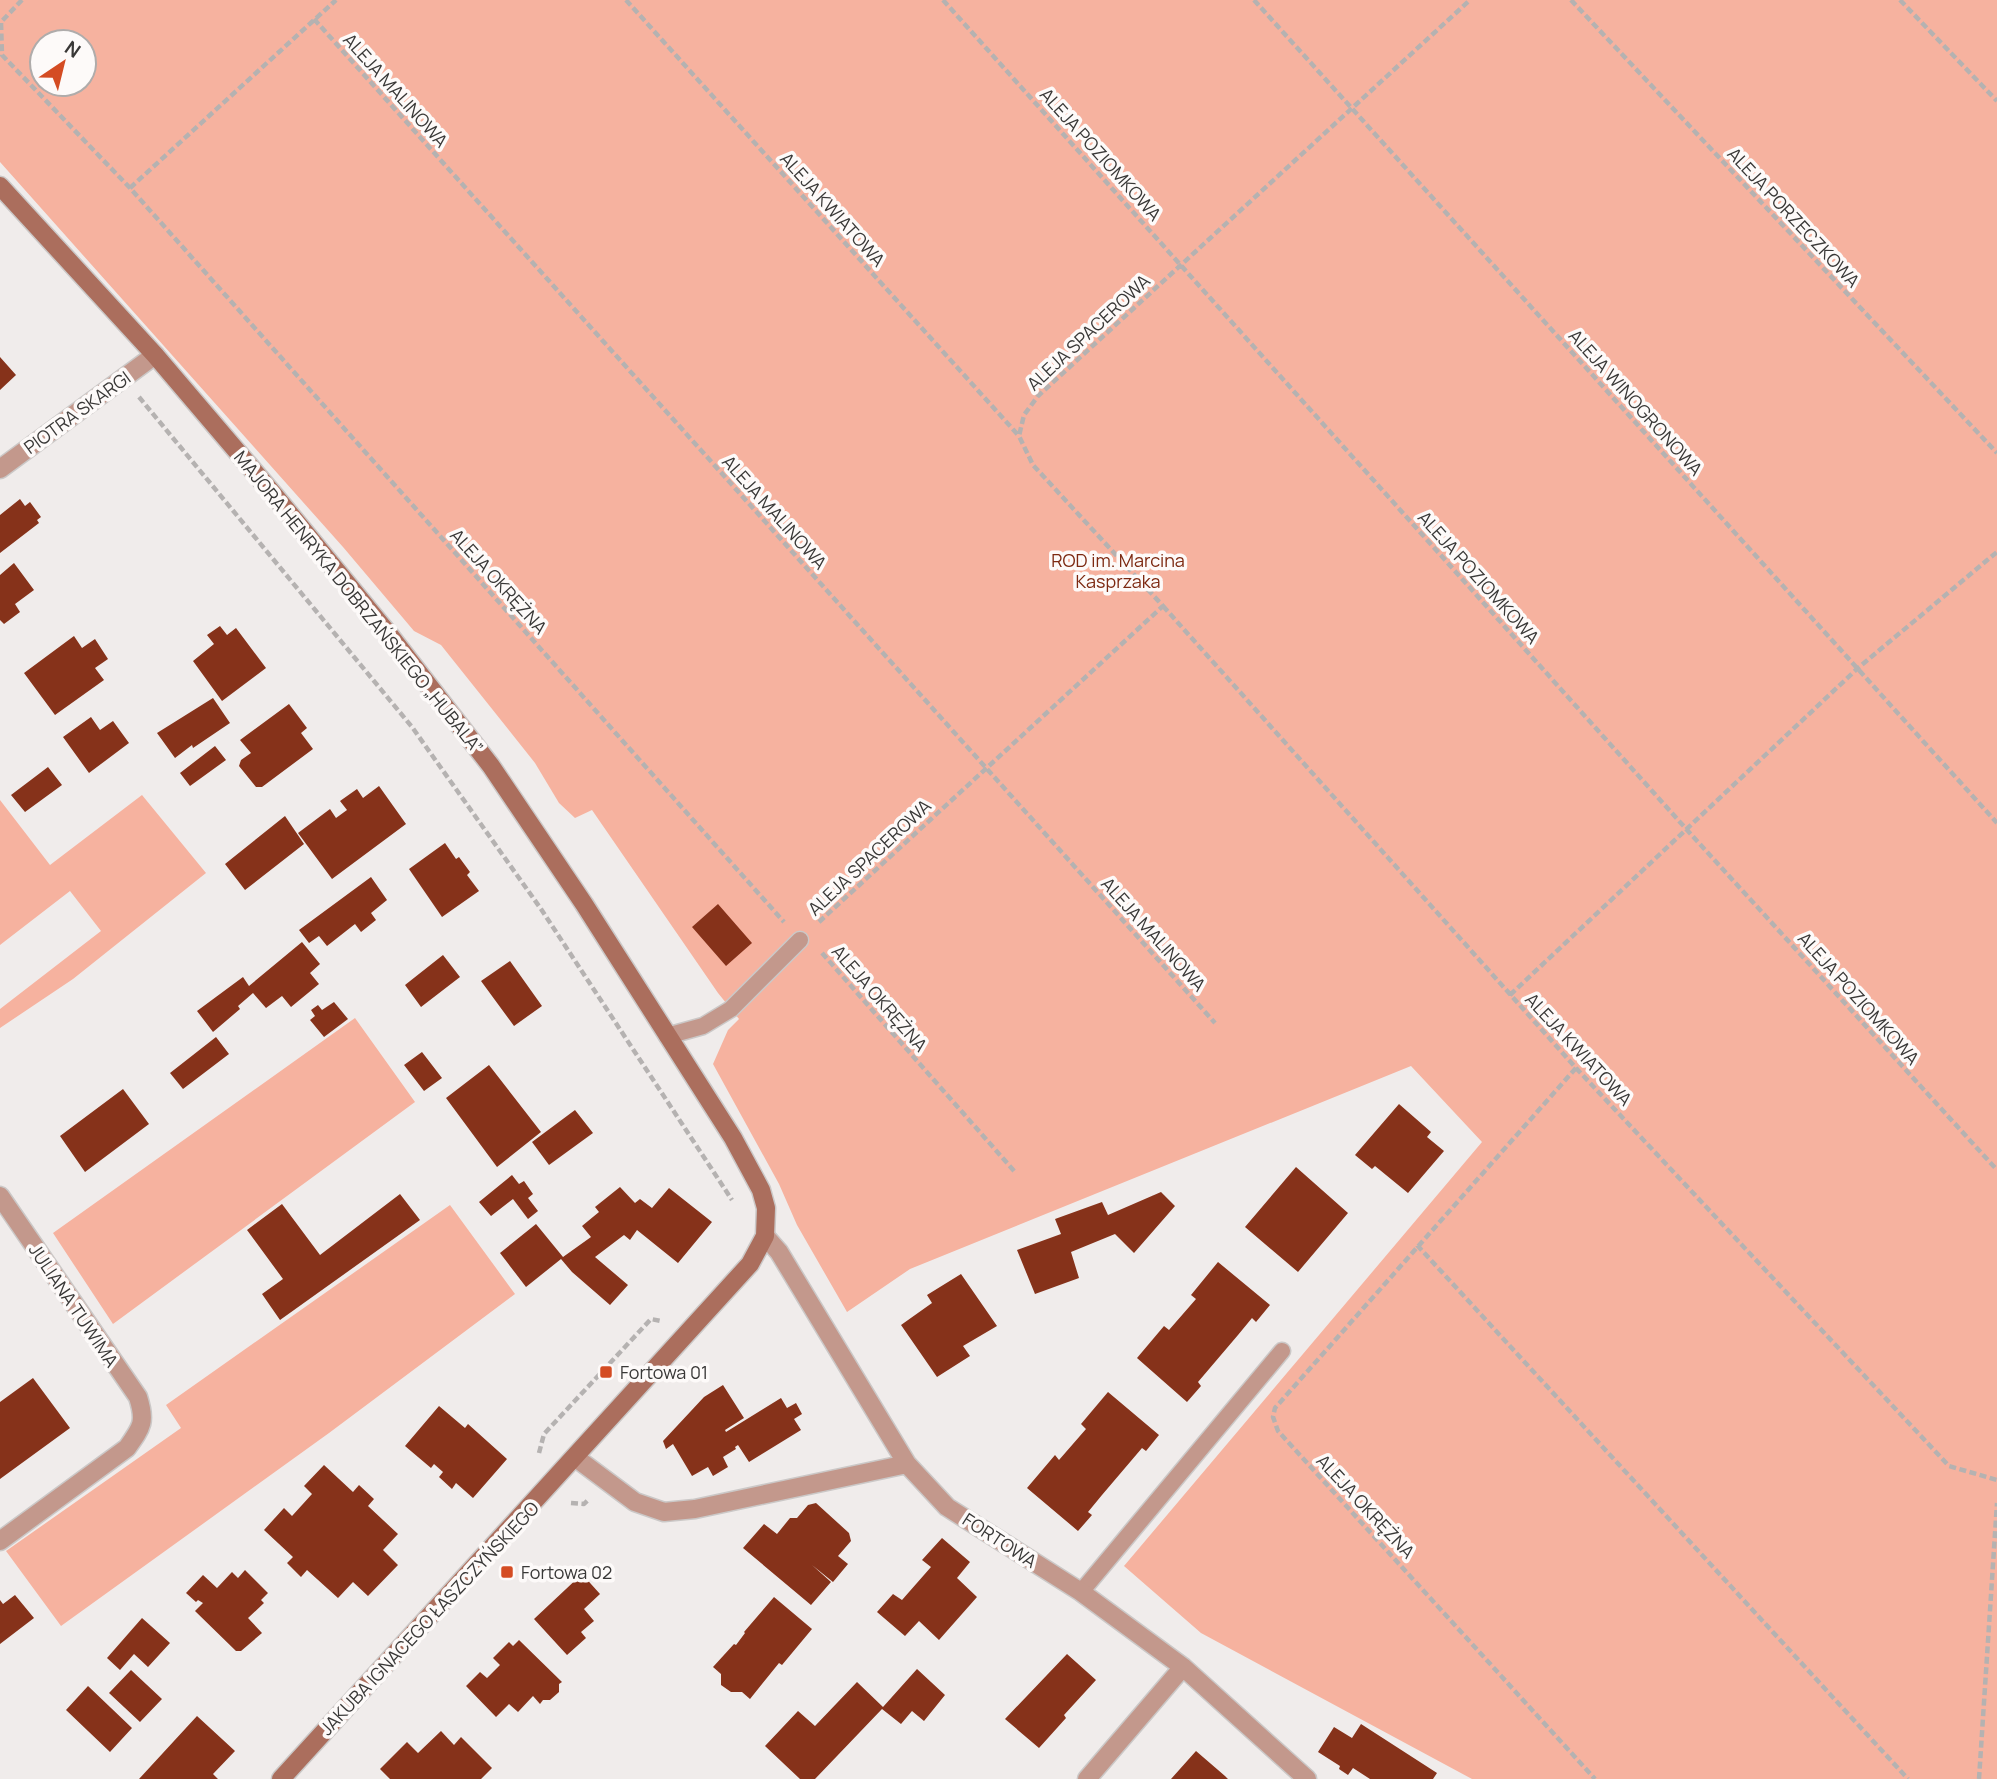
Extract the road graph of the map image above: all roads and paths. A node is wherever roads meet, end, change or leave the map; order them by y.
1 (22, 0) edge
2 (336, 0) edge
3 (626, 0) edge
4 (943, 0) edge
5 (1254, 0) edge
6 (1470, 0) edge
7 (1571, 0) edge
8 (1900, 0) edge
9 (314, 19) junction
10 (1997, 101) edge
11 (1351, 108) junction
12 (0, 186) edge
13 (130, 188) junction
14 (1181, 264) junction
15 (155, 355) junction
16 (123, 378) junction
17 (1019, 436) junction
18 (1997, 453) edge
19 (0, 469) edge
20 (1997, 552) edge
21 (1163, 606) junction
22 (1858, 668) junction
23 (985, 768) junction
24 (1997, 824) edge
25 (1688, 831) junction
26 (800, 940) junction
27 (1510, 996) junction
28 (1215, 1023) dead end
29 (667, 1036) junction
30 (1576, 1068) junction
31 (1997, 1170) edge
32 (1015, 1172) dead end
33 (0, 1196) edge
34 (737, 1207) dead end
35 (765, 1236) junction
36 (1418, 1245) junction
37 (670, 1322) dead end
38 (1282, 1351) dead end
39 (576, 1458) junction
40 (537, 1460) dead end
41 (907, 1464) junction
42 (1997, 1480) edge
43 (1997, 1503) edge
44 (0, 1541) edge
45 (1081, 1592) junction
46 (1184, 1667) junction
47 (281, 1779) edge
48 (1087, 1779) edge
49 (1307, 1779) edge
50 (1595, 1779) edge
51 (1908, 1779) edge
52 (1979, 1779) edge

1 - 13 path, ALEJA OKRĘŻNA
2 - 9 path
3 - 17 path, ALEJA KWIATOWA
4 - 14 path, ALEJA POZIOMKOWA
5 - 11 path, ALEJA WINOGRONOWA
6 - 11 path, ALEJA SPACEROWA
7 - 18 path, ALEJA PORZECZKOWA
8 - 10 path
9 - 13 path
9 - 23 path, ALEJA MALINOWA
11 - 14 path, ALEJA SPACEROWA
11 - 22 path, ALEJA WINOGRONOWA
12 - 15 street, MAJORA HENRYKA DOBRZAŃSKIEGO „HUBALA”
13 - 26 path, ALEJA OKRĘŻNA
14 - 17 path, ALEJA SPACEROWA
14 - 25 path, ALEJA POZIOMKOWA
15 - 16 street, PIOTRA SKARGI
15 - 29 street, MAJORA HENRYKA DOBRZAŃSKIEGO „HUBALA”
16 - 19 street, PIOTRA SKARGI
16 - 34 path
17 - 21 path
20 - 22 path
21 - 23 path, ALEJA SPACEROWA
21 - 27 path, ALEJA KWIATOWA
22 - 24 path, ALEJA WINOGRONOWA
22 - 25 path
23 - 26 path, ALEJA SPACEROWA
23 - 28 path, ALEJA MALINOWA
25 - 27 path
25 - 31 path, ALEJA POZIOMKOWA
26 - 29 lane
26 - 32 path, ALEJA OKRĘŻNA
27 - 30 path, ALEJA KWIATOWA
29 - 35 street, MAJORA HENRYKA DOBRZAŃSKIEGO „HUBALA”
30 - 36 path
30 - 42 path, ALEJA KWIATOWA
33 - 44 street, JULIANA TUWIMA
35 - 39 street, JAKUBA IGNACEGO ŁASZCZYŃSKIEGO
35 - 41 street, FORTOWA
36 - 50 path, ALEJA OKRĘŻNA
36 - 51 path
37 - 40 path
38 - 45 lane
39 - 41 street
39 - 47 street, JAKUBA IGNACEGO ŁASZCZYŃSKIEGO
41 - 45 street, FORTOWA
43 - 52 path
45 - 46 street, FORTOWA
46 - 48 street
46 - 49 street, FORTOWA

